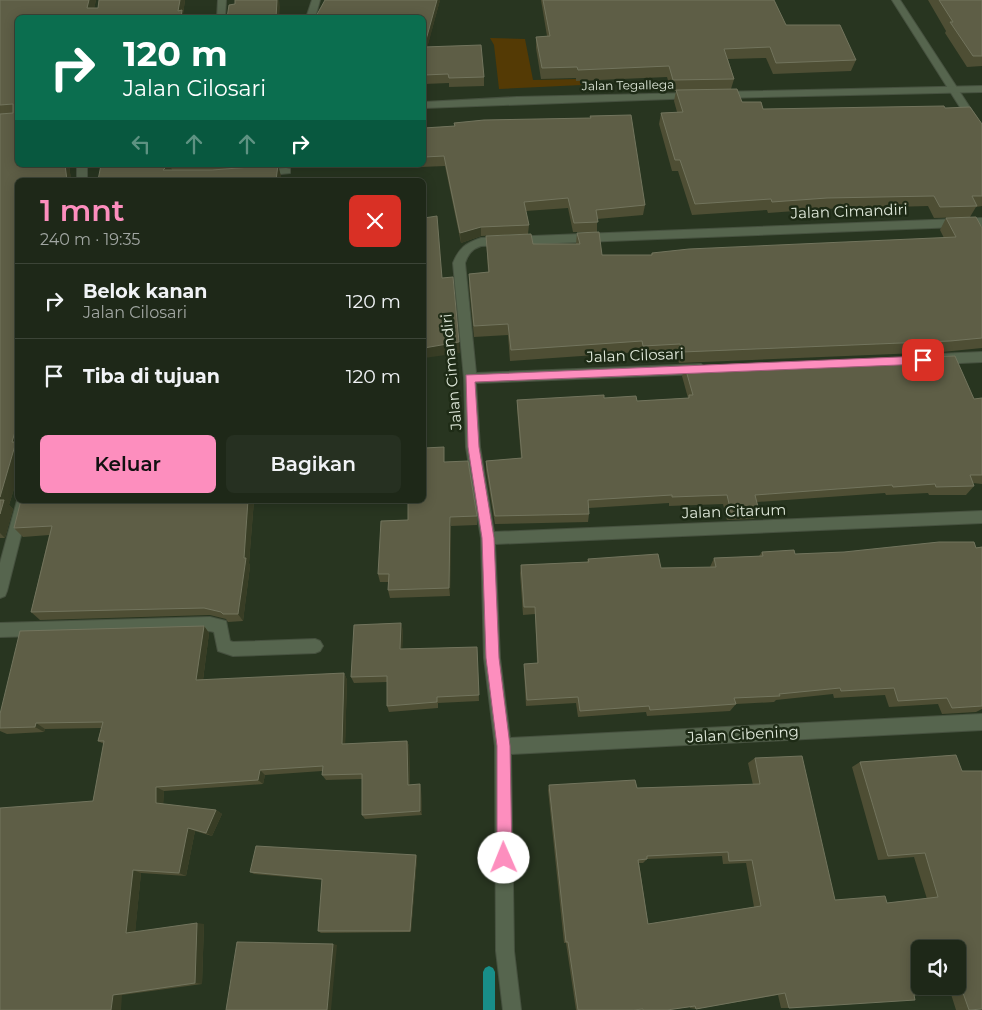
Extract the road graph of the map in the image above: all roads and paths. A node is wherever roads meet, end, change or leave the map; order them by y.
1 (222, 0) edge
2 (316, 0) edge
3 (896, 0) edge
4 (221, 15) edge
5 (311, 15) edge
6 (982, 89) edge
7 (953, 90) junction
8 (426, 105) edge
9 (982, 134) edge
10 (288, 172) edge
11 (251, 174) edge
12 (982, 222) edge
13 (982, 357) edge
14 (923, 360) edge
15 (716, 368) edge
16 (470, 378) junction
17 (22, 503) edge
18 (982, 516) edge
19 (488, 538) junction
20 (0, 591) edge
21 (0, 630) edge
22 (315, 646) dead end
23 (982, 722) edge
24 (503, 746) junction
25 (512, 1010) edge

1 - 4 street
2 - 5 street
3 - 7 street
6 - 7 street, Jalan Tegallega
7 - 8 street, Jalan Tegallega
7 - 9 street
10 - 11 street
12 - 16 street, Jalan Cimandiri
13 - 14 street
15 - 16 street, Jalan Cilosari
16 - 19 street, Jalan Cimandiri
17 - 20 street
18 - 19 street, Jalan Citarum
19 - 24 street, Jalan Cimandiri
21 - 22 street
23 - 24 street, Jalan Cibening
24 - 25 street, Jalan Cimandiri

